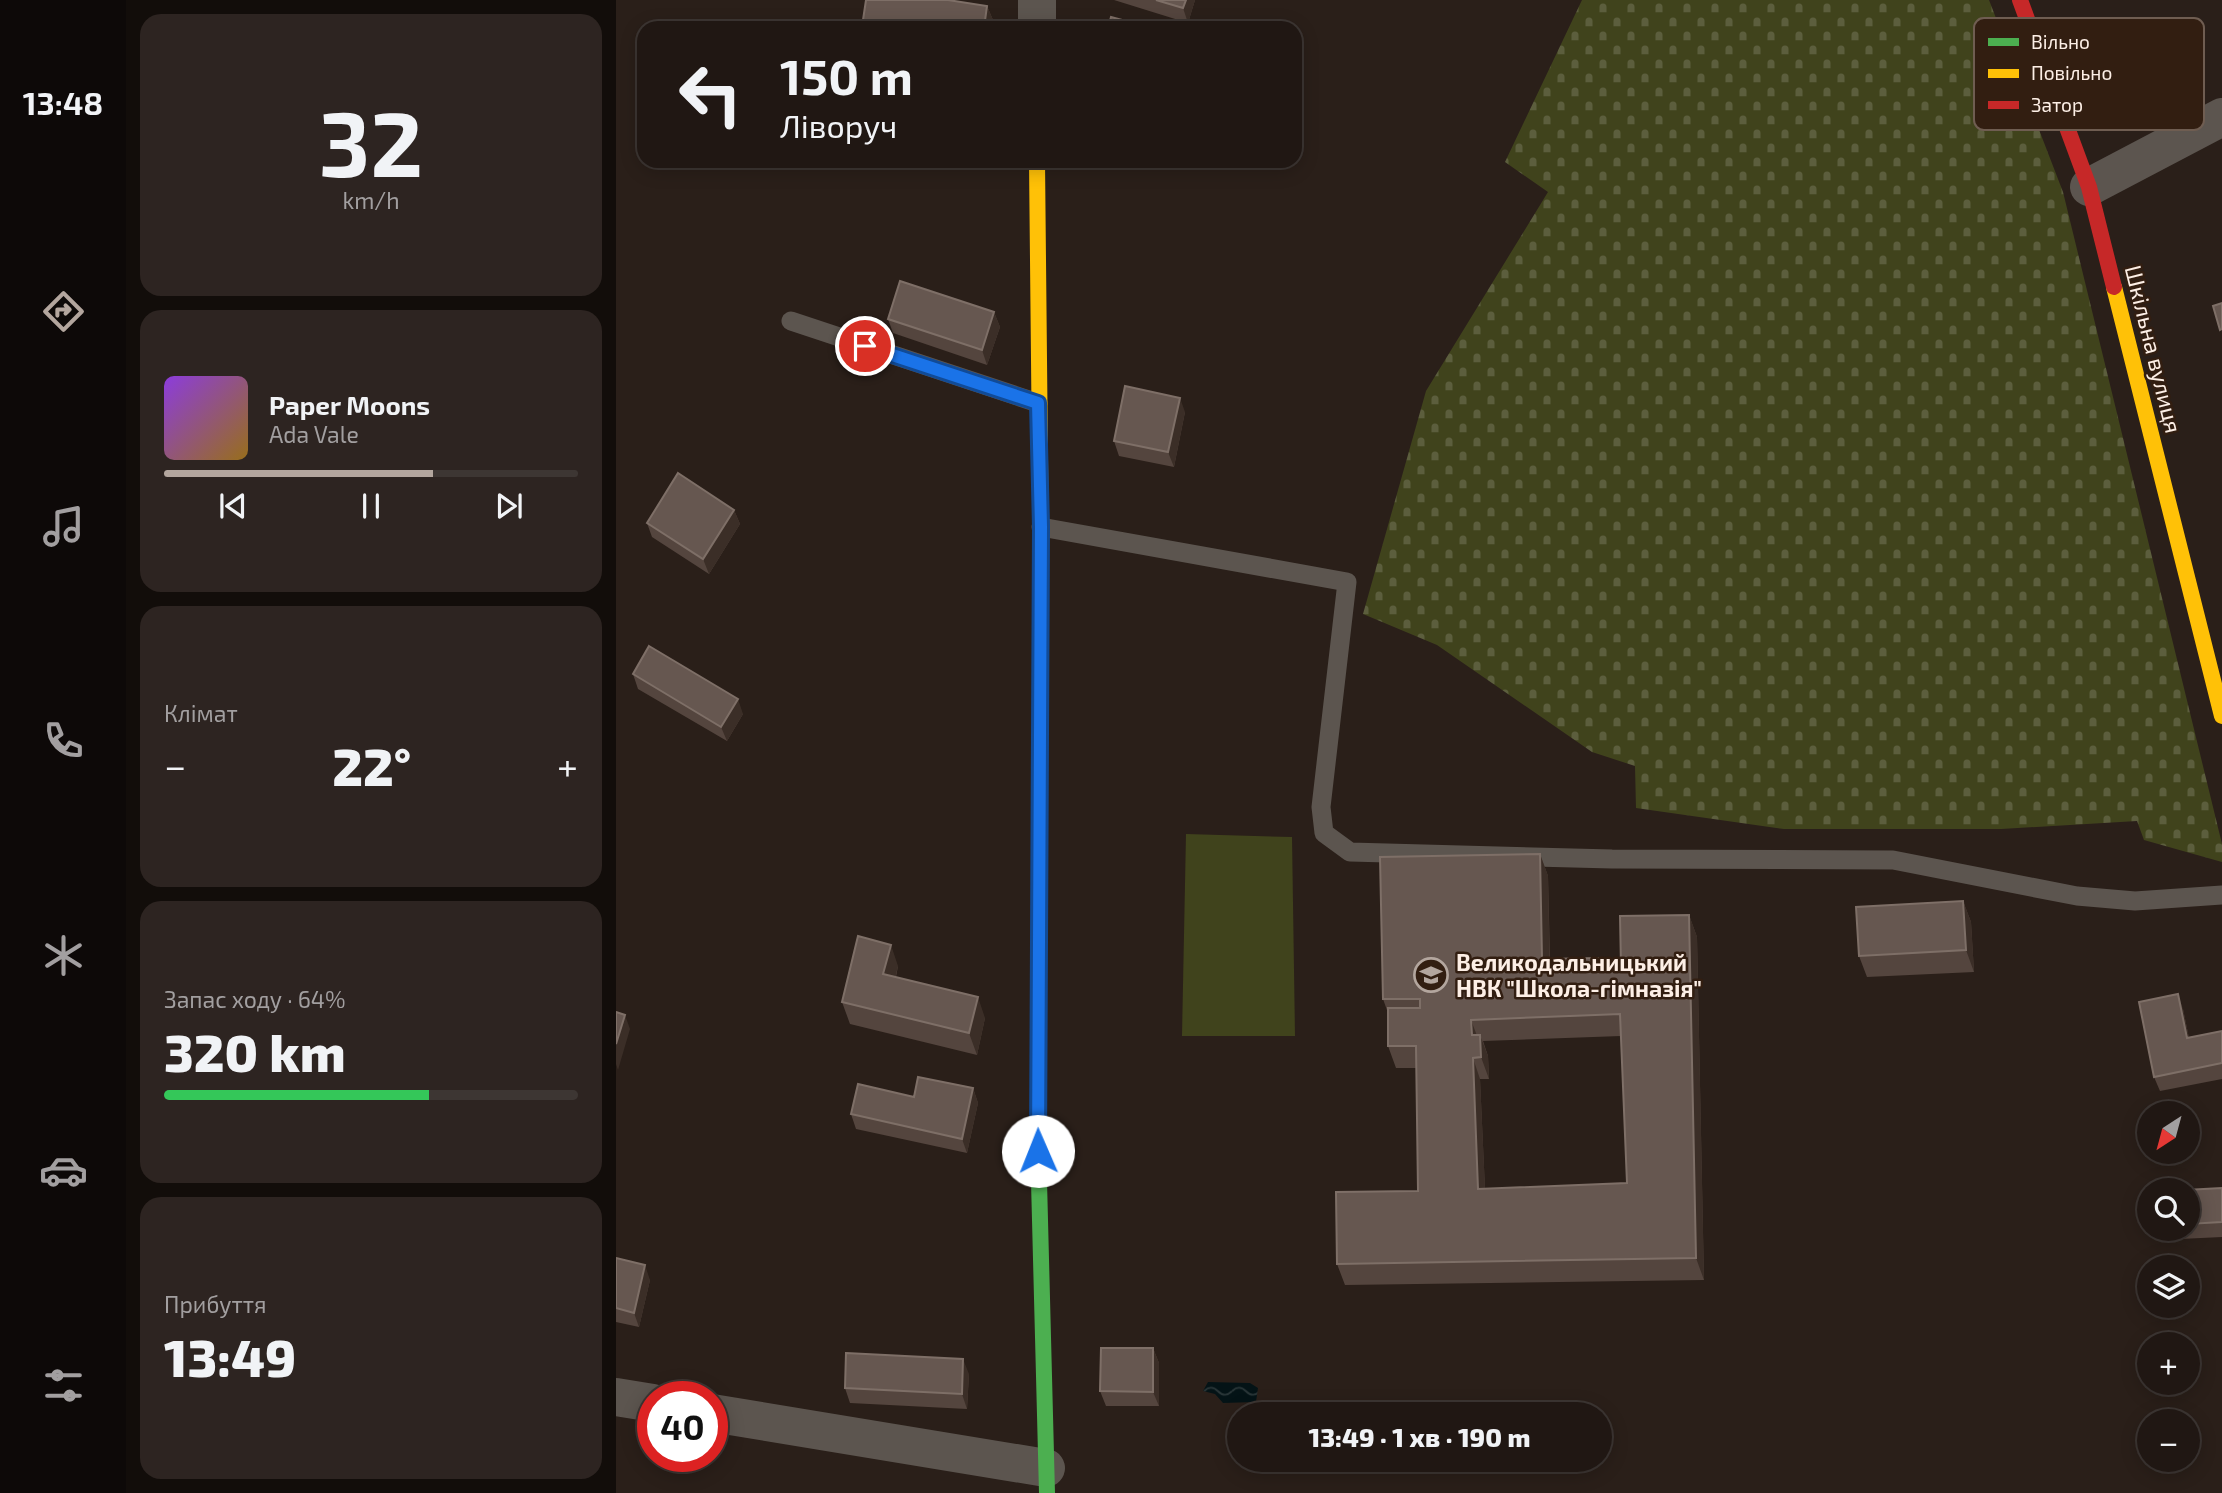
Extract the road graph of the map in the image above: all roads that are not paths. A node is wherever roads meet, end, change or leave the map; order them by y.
1 (1037, 0) edge
2 (2020, 0) edge
3 (2027, 18) edge
4 (1037, 21) edge
5 (2222, 117) edge
6 (2204, 126) edge
7 (2068, 130) edge
8 (2197, 130) edge
9 (1038, 168) edge
10 (2089, 187) junction
11 (791, 321) dead end
12 (1038, 403) junction
13 (1041, 527) junction
14 (2222, 716) edge
15 (2222, 895) edge
16 (616, 1397) edge
17 (637, 1400) edge
18 (728, 1416) edge
19 (1046, 1481) edge

1 - 4 street
2 - 3 street, Шкільна вулиця
5 - 6 street
7 - 10 street, Шкільна вулиця
8 - 10 street
9 - 12 street
10 - 14 street, Шкільна вулиця
11 - 12 lane
12 - 13 street
13 - 15 lane
13 - 19 street
16 - 17 street
18 - 19 street

